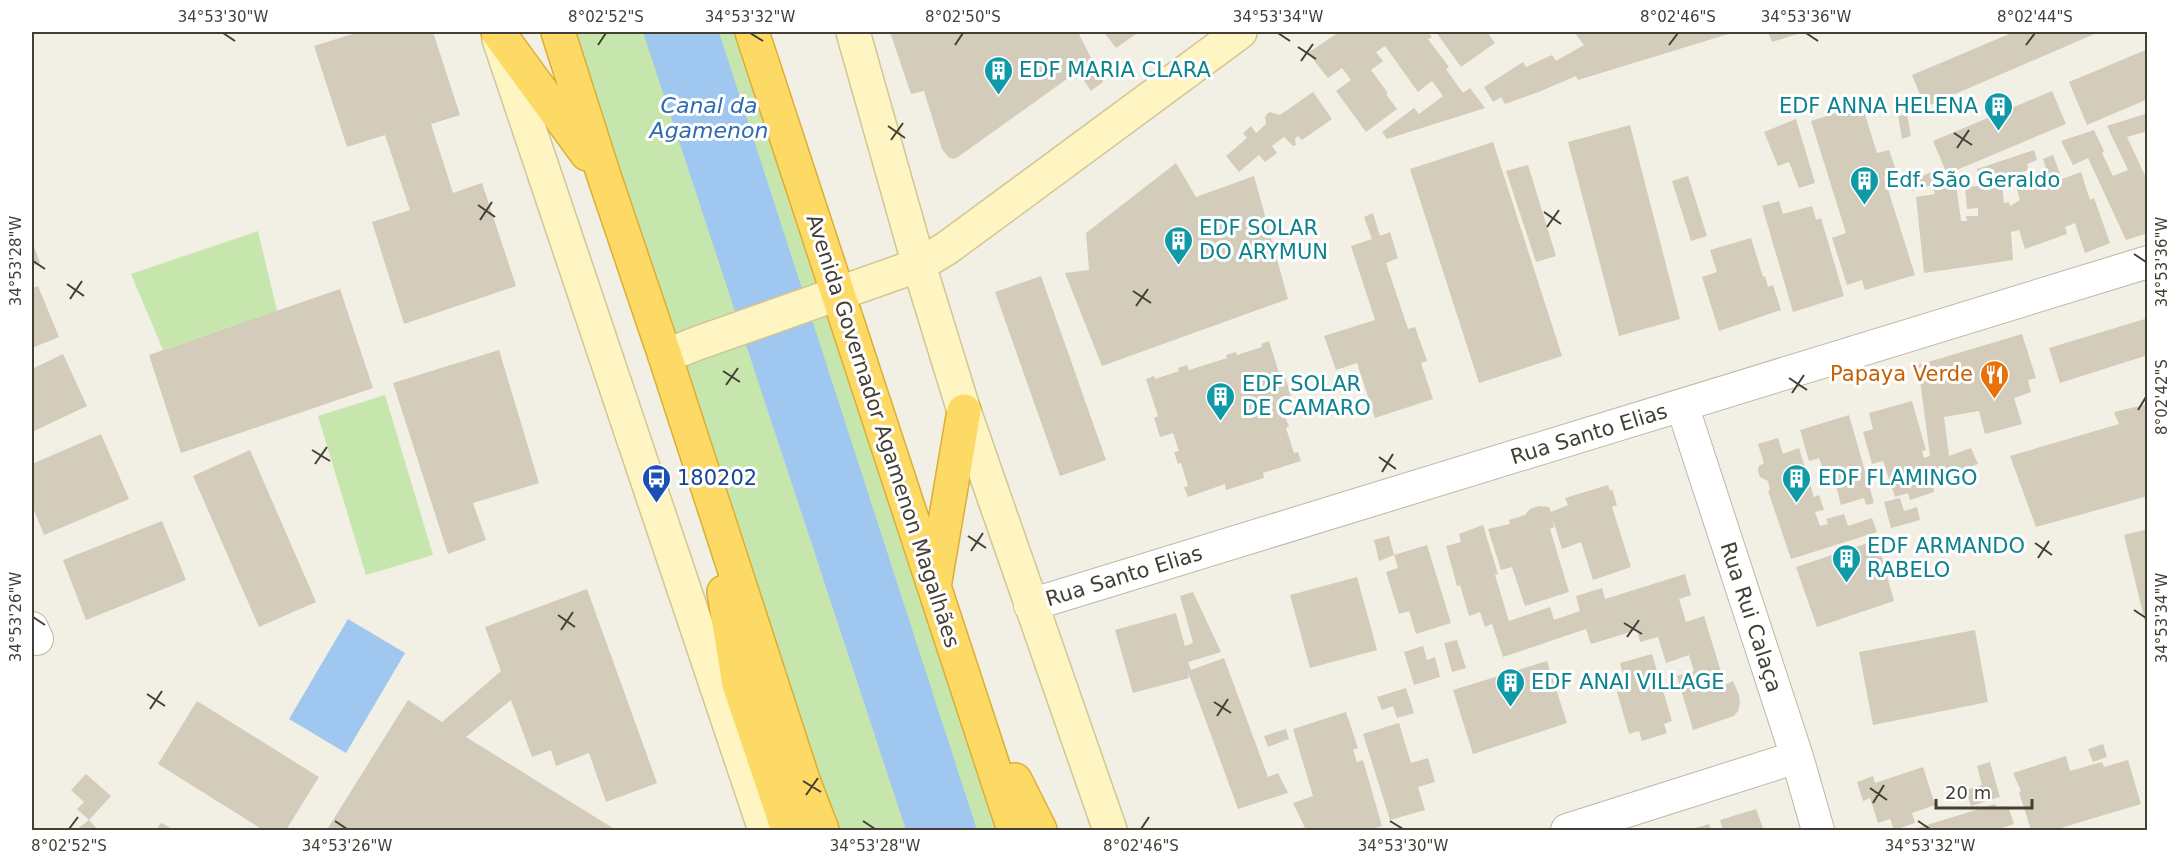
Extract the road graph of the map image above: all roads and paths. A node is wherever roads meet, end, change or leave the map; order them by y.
1 (497, 32) edge
2 (558, 32) edge
3 (752, 32) edge
4 (853, 32) edge
5 (1240, 32) edge
6 (604, 177) junction
7 (2148, 262) edge
8 (919, 265) junction
9 (826, 298) junction
10 (665, 356) junction
11 (1682, 405) junction
12 (964, 411) junction
13 (710, 499) junction
14 (934, 586) junction
15 (1030, 605) junction
16 (965, 679) junction
17 (1797, 757) junction
18 (765, 831) edge
19 (788, 831) edge
20 (822, 831) edge
21 (1014, 831) edge
22 (1040, 831) edge
23 (1110, 831) edge
24 (1567, 831) edge
25 (1818, 831) edge

1 - 6 highway
1 - 18 main road
2 - 6 highway
3 - 9 highway, Avenida Governador Agamenon Magalhães
4 - 8 main road
5 - 8 main road
6 - 10 highway
7 - 11 street, Rua Santo Elias
8 - 9 main road
8 - 12 main road
9 - 10 main road
9 - 14 highway, Avenida Governador Agamenon Magalhães
10 - 13 highway
11 - 15 street, Rua Santo Elias
11 - 17 street, Rua Rui Calaça
12 - 14 highway
12 - 15 main road
13 - 19 highway
13 - 20 highway
14 - 16 highway, Avenida Governador Agamenon Magalhães
15 - 23 main road
16 - 21 highway, Avenida Governador Agamenon Magalhães
16 - 22 highway
17 - 24 street
17 - 25 street, Rua Rui Calaça

